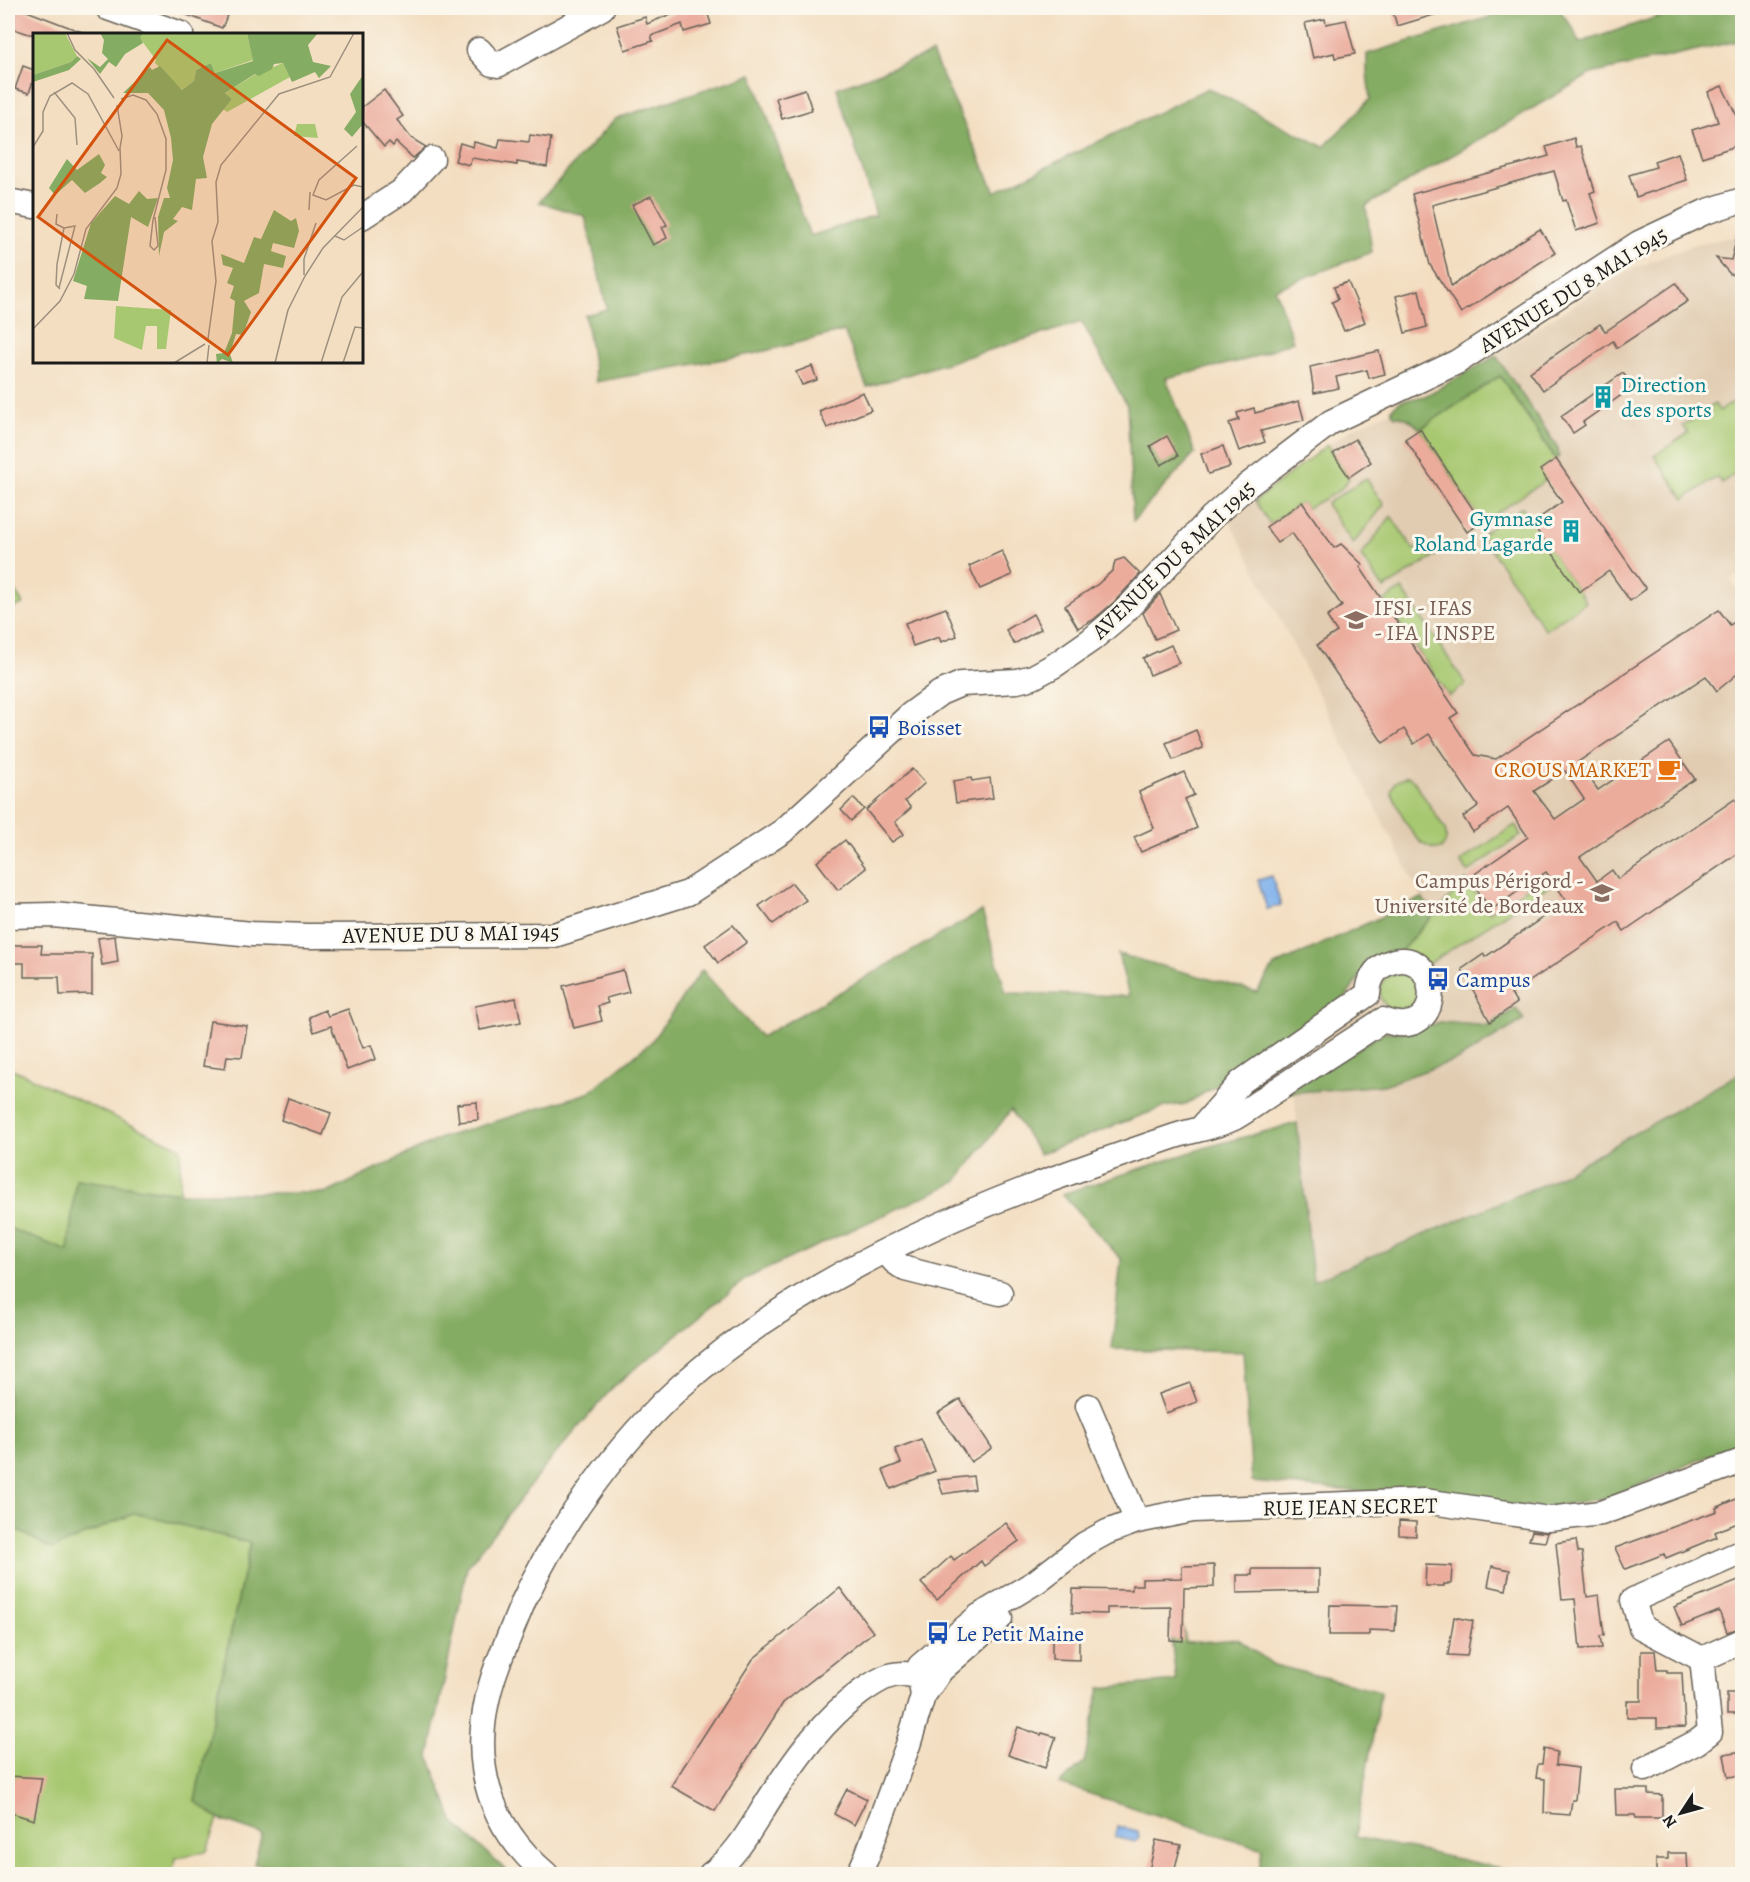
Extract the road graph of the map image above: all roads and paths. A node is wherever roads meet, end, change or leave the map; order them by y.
1 (108, 8) edge
2 (602, 8) edge
3 (177, 33) edge
4 (479, 50) dead end
5 (432, 159) dead end
6 (1743, 200) edge
7 (8, 201) edge
8 (33, 206) edge
9 (363, 217) edge
10 (8, 916) edge
11 (1203, 1127) junction
12 (886, 1252) junction
13 (1000, 1293) dead end
14 (1088, 1406) dead end
15 (1743, 1461) edge
16 (1137, 1521) junction
17 (1743, 1552) edge
18 (1743, 1641) edge
19 (1702, 1659) junction
20 (922, 1686) junction
21 (1645, 1769) dead end
22 (546, 1875) edge
23 (711, 1875) edge
24 (859, 1875) edge

1 - 3 street
2 - 4 street
5 - 9 street
6 - 10 street, AVENUE DU 8 MAI 1945
7 - 8 street
11 - 11 street
11 - 12 street
12 - 13 street
12 - 22 street
14 - 16 street
15 - 16 street, RUE JEAN SECRET
16 - 20 street, RUE JEAN SECRET
17 - 19 street
18 - 19 street
19 - 21 street
20 - 23 street
20 - 24 street, RUE JEAN SECRET

